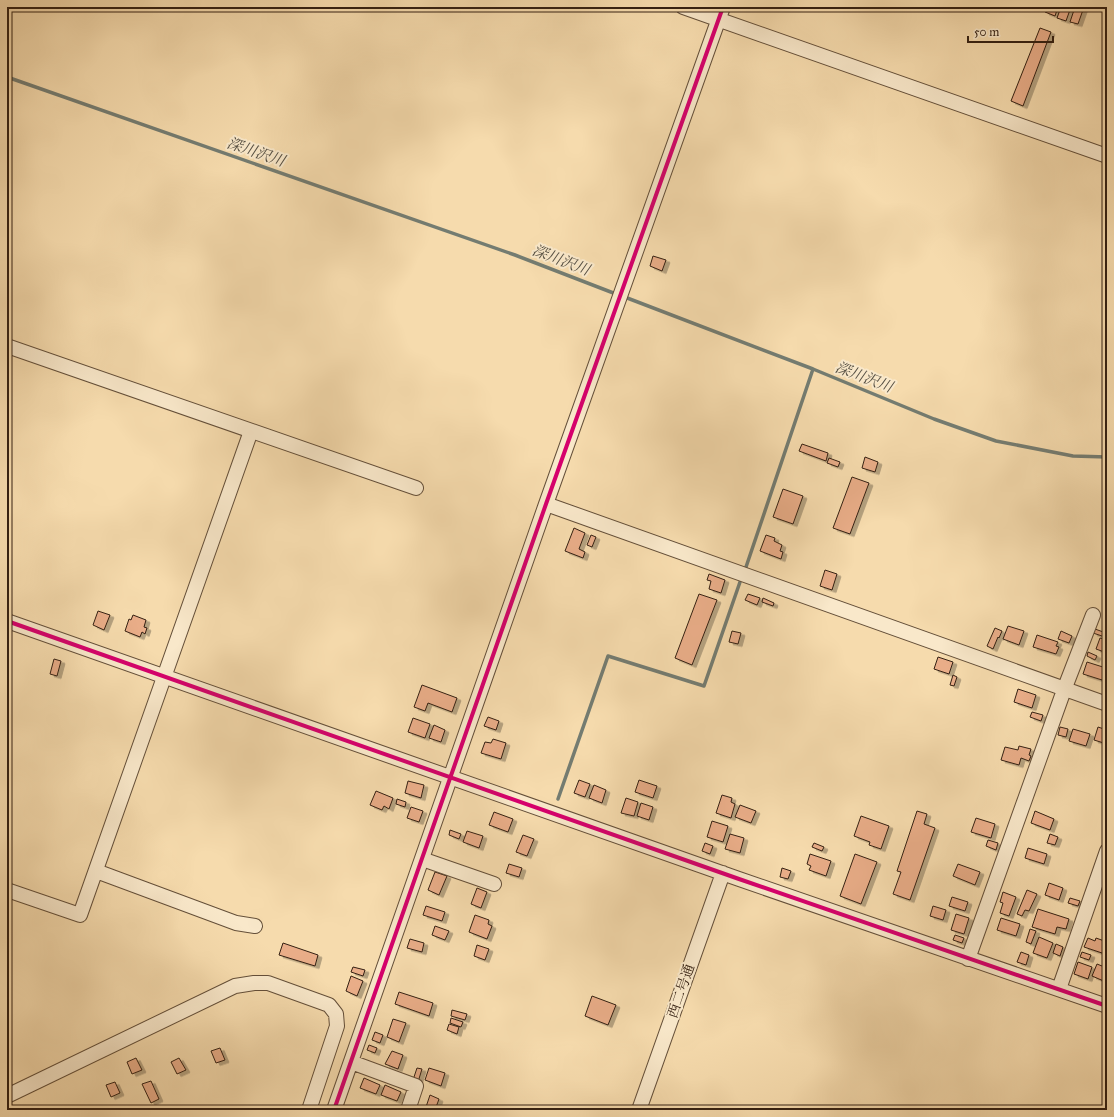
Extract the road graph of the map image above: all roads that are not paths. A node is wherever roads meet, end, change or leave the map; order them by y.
1 (683, 7) edge
2 (721, 13) edge
3 (1107, 156) edge
4 (7, 346) edge
5 (251, 431) junction
6 (416, 488) dead end
7 (546, 504) junction
8 (1093, 615) dead end
9 (7, 621) edge
10 (164, 675) junction
11 (1064, 690) junction
12 (1107, 704) edge
13 (451, 777) junction
14 (1107, 851) edge
15 (422, 859) junction
16 (96, 871) junction
17 (722, 873) junction
18 (494, 884) dead end
19 (7, 890) edge
20 (255, 926) dead end
21 (968, 959) junction
22 (1058, 989) junction
23 (1107, 1006) edge
24 (351, 1062) junction
25 (7, 1096) edge
26 (309, 1110) edge
27 (334, 1110) edge
28 (408, 1110) edge
29 (639, 1110) edge

1 - 2 street
2 - 3 street
2 - 7 street
4 - 5 street
5 - 6 street
5 - 10 street
7 - 11 street
7 - 13 street
8 - 11 street
9 - 10 street
10 - 13 street
10 - 16 street
11 - 12 street
11 - 21 street
13 - 15 street
13 - 17 street
14 - 22 street
15 - 18 street
15 - 24 street
16 - 19 street
16 - 20 street
17 - 21 street
17 - 29 street, 西二号通
21 - 22 street
22 - 23 street
24 - 27 street
24 - 28 street
25 - 26 street

